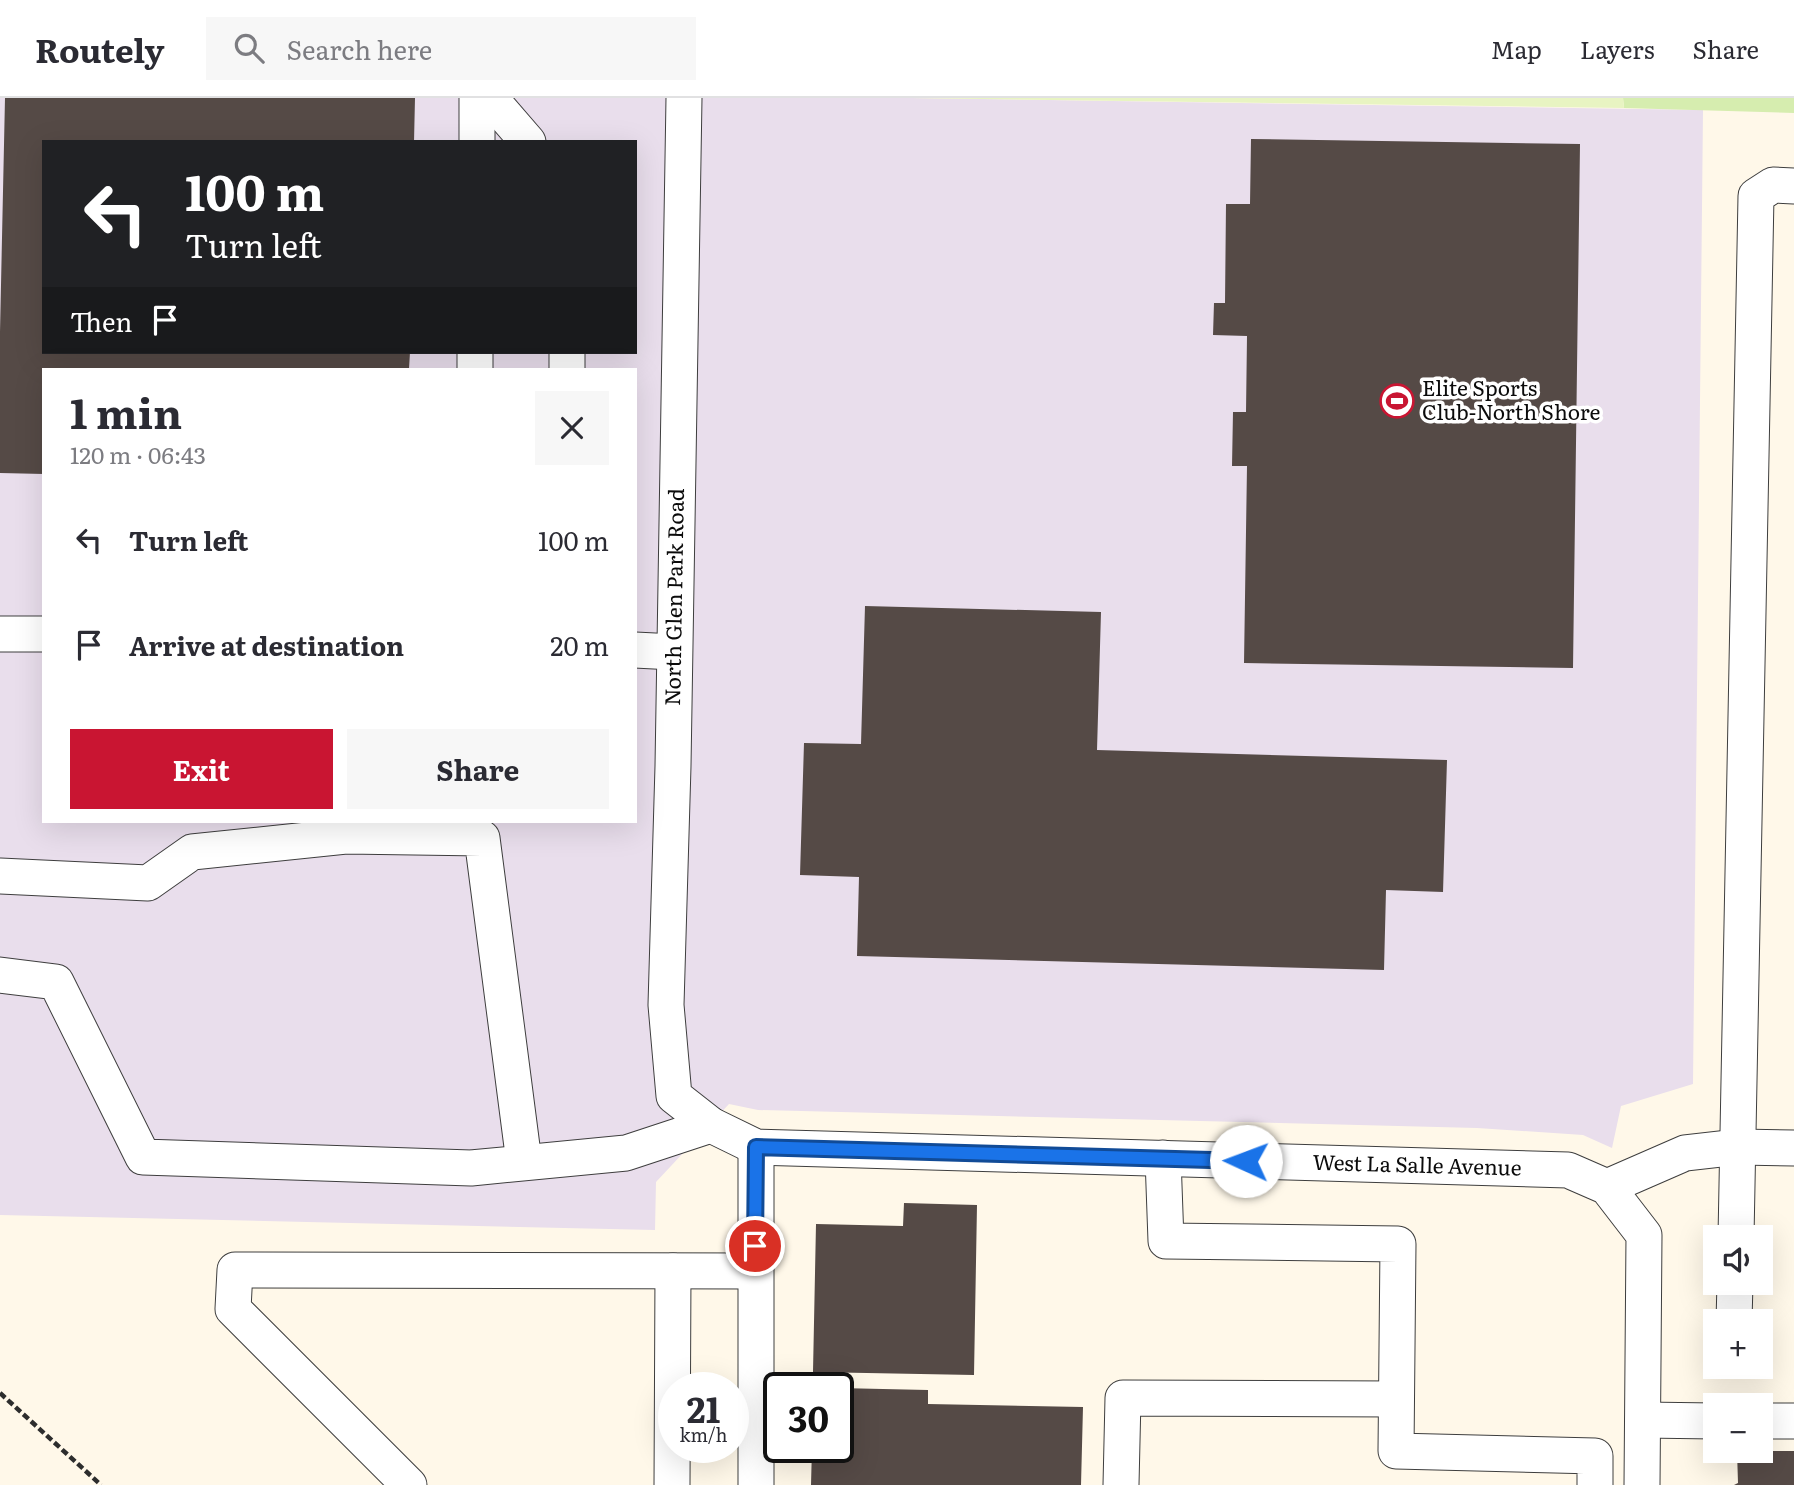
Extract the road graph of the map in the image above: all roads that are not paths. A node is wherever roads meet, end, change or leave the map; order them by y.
1 (477, 98) edge
2 (490, 98) edge
3 (684, 98) edge
4 (477, 140) edge
5 (526, 140) edge
6 (1794, 186) edge
7 (42, 634) edge
8 (0, 635) edge
9 (637, 650) edge
10 (674, 652) junction
11 (0, 876) edge
12 (0, 975) edge
13 (674, 1096) joint
14 (711, 1125) junction
15 (756, 1147) junction
16 (1738, 1147) junction
17 (1794, 1149) edge
18 (1163, 1158) junction
19 (524, 1162) junction
20 (1607, 1187) junction
21 (1736, 1225) edge
22 (673, 1271) junction
23 (755, 1271) junction
24 (1396, 1399) junction
25 (1643, 1420) junction
26 (1703, 1421) edge
27 (1773, 1421) edge
28 (1794, 1421) edge
29 (1595, 1471) edge
30 (1642, 1472) edge
31 (409, 1485) edge
32 (672, 1485) edge
33 (756, 1485) edge
34 (1121, 1485) edge

1 - 4 street
2 - 5 street
3 - 10 street, North Glen Park Road
6 - 16 street
7 - 8 street
9 - 10 street
10 - 13 street, North Glen Park Road
11 - 19 street
12 - 19 street
13 - 14 street, West La Salle Avenue
14 - 15 street, West La Salle Avenue
14 - 19 street
15 - 18 street, West La Salle Avenue
15 - 23 street
16 - 17 street
16 - 20 street
16 - 21 street
18 - 20 street, West La Salle Avenue
18 - 24 street
20 - 25 street, West La Salle Avenue
22 - 23 street
22 - 31 street
22 - 32 street
23 - 33 street
24 - 29 street
24 - 34 street
25 - 26 street
25 - 30 street
27 - 28 street
29 - 30 street

